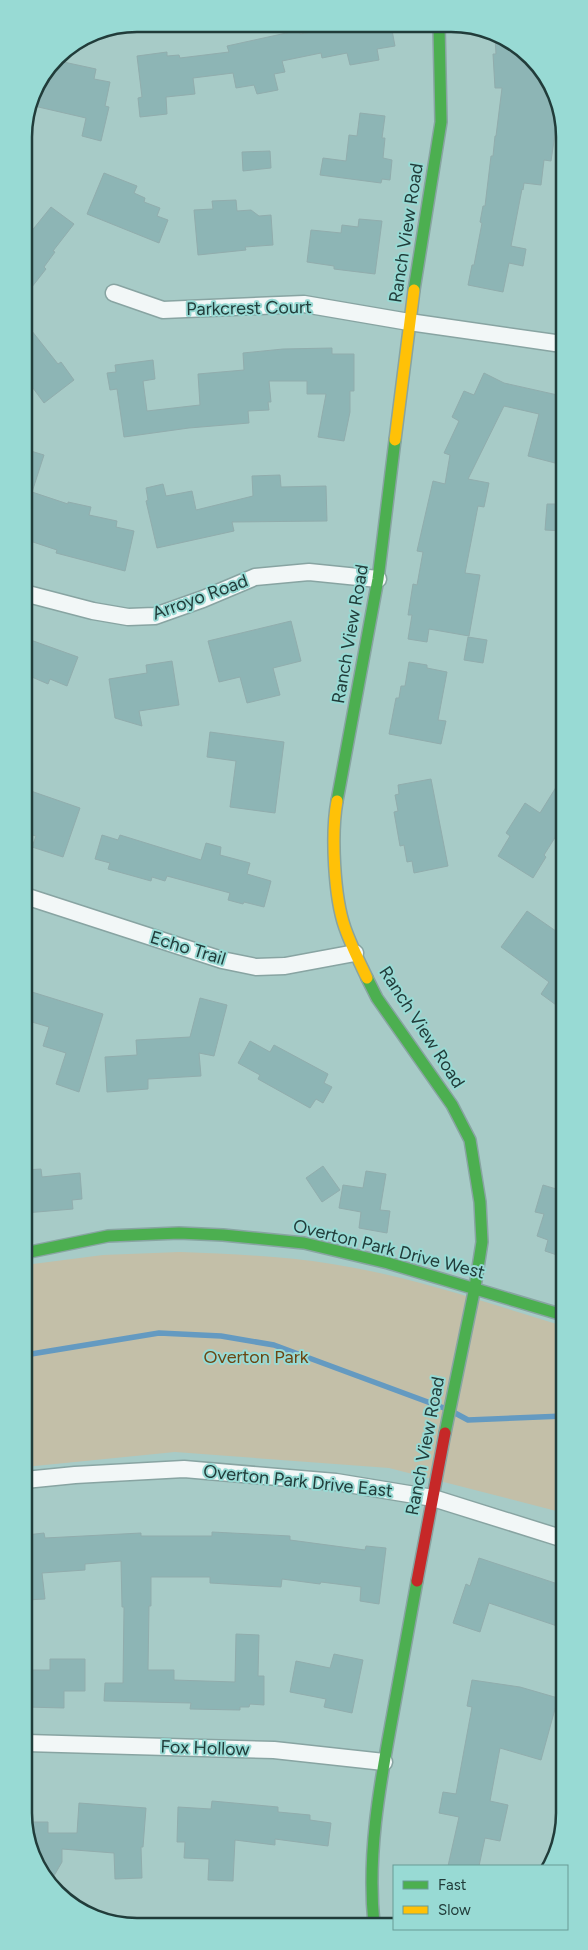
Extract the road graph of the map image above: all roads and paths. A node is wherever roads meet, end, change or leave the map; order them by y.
1 (439, 32) edge
2 (114, 294) dead end
3 (409, 322) junction
4 (556, 343) edge
5 (378, 579) junction
6 (33, 595) edge
7 (33, 898) edge
8 (355, 953) junction
9 (32, 1251) edge
10 (475, 1288) junction
11 (555, 1311) edge
12 (32, 1479) edge
13 (433, 1498) junction
14 (555, 1536) edge
15 (32, 1743) edge
16 (384, 1762) junction
17 (373, 1918) edge

1 - 3 street, Ranch View Road
2 - 3 street, Parkcrest Court
3 - 4 street, Parkcrest Court
3 - 5 street, Ranch View Road
5 - 6 street, Arroyo Road
5 - 8 street, Ranch View Road
7 - 8 street, Echo Trail
8 - 10 street, Ranch View Road
9 - 10 street, Overton Park Drive West
10 - 11 street, Overton Park Drive West
10 - 13 street, Ranch View Road
12 - 13 street, Overton Park Drive East
13 - 14 street, Overton Park Drive East
13 - 16 street, Ranch View Road
15 - 16 street, Fox Hollow
16 - 17 street, Ranch View Road

